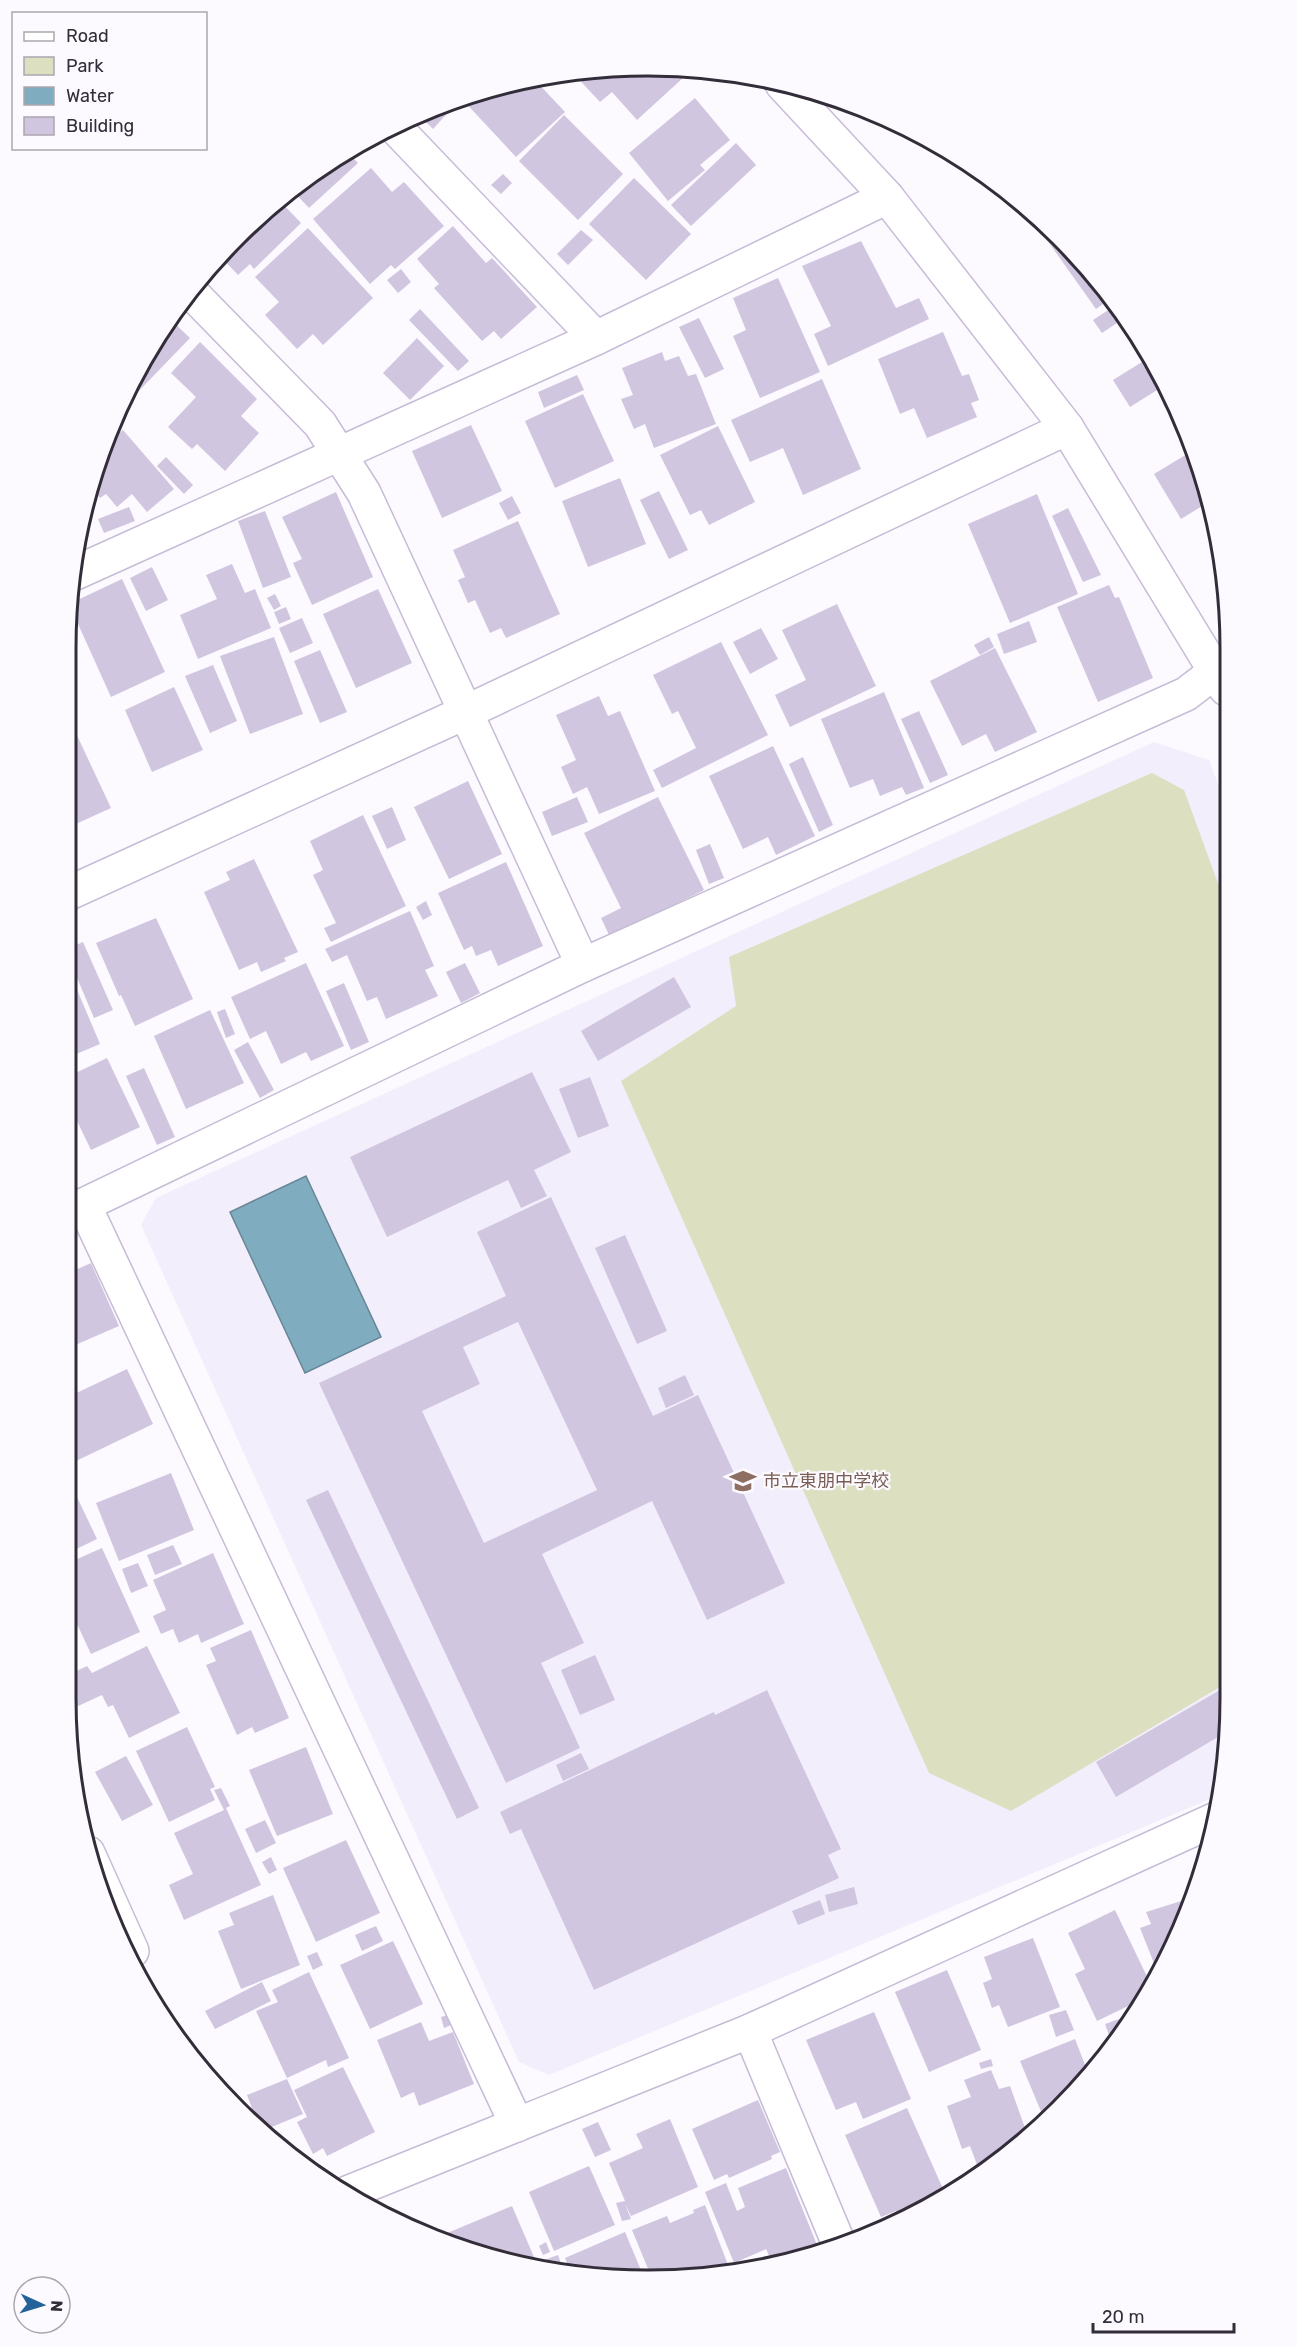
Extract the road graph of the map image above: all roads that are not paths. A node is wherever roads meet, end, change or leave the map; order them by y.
1 (792, 95) edge
2 (401, 133) edge
3 (887, 197) junction
4 (197, 298) edge
5 (596, 338) junction
6 (1067, 428) junction
7 (340, 453) junction
8 (82, 570) edge
9 (1220, 678) edge
10 (1220, 680) edge
11 (464, 713) junction
12 (76, 890) edge
13 (583, 965) junction
14 (76, 1209) edge
15 (1207, 1823) edge
16 (750, 2031) junction
17 (517, 2125) junction
18 (355, 2190) edge
19 (837, 2238) edge

1 - 3 street
2 - 5 street
3 - 5 street
3 - 6 street
4 - 7 street
5 - 7 street
6 - 9 street
6 - 11 street
7 - 8 street
7 - 11 street
10 - 13 street
11 - 12 street
11 - 13 street
13 - 14 street
14 - 17 street
15 - 16 street
16 - 17 street
16 - 19 street
17 - 18 street

